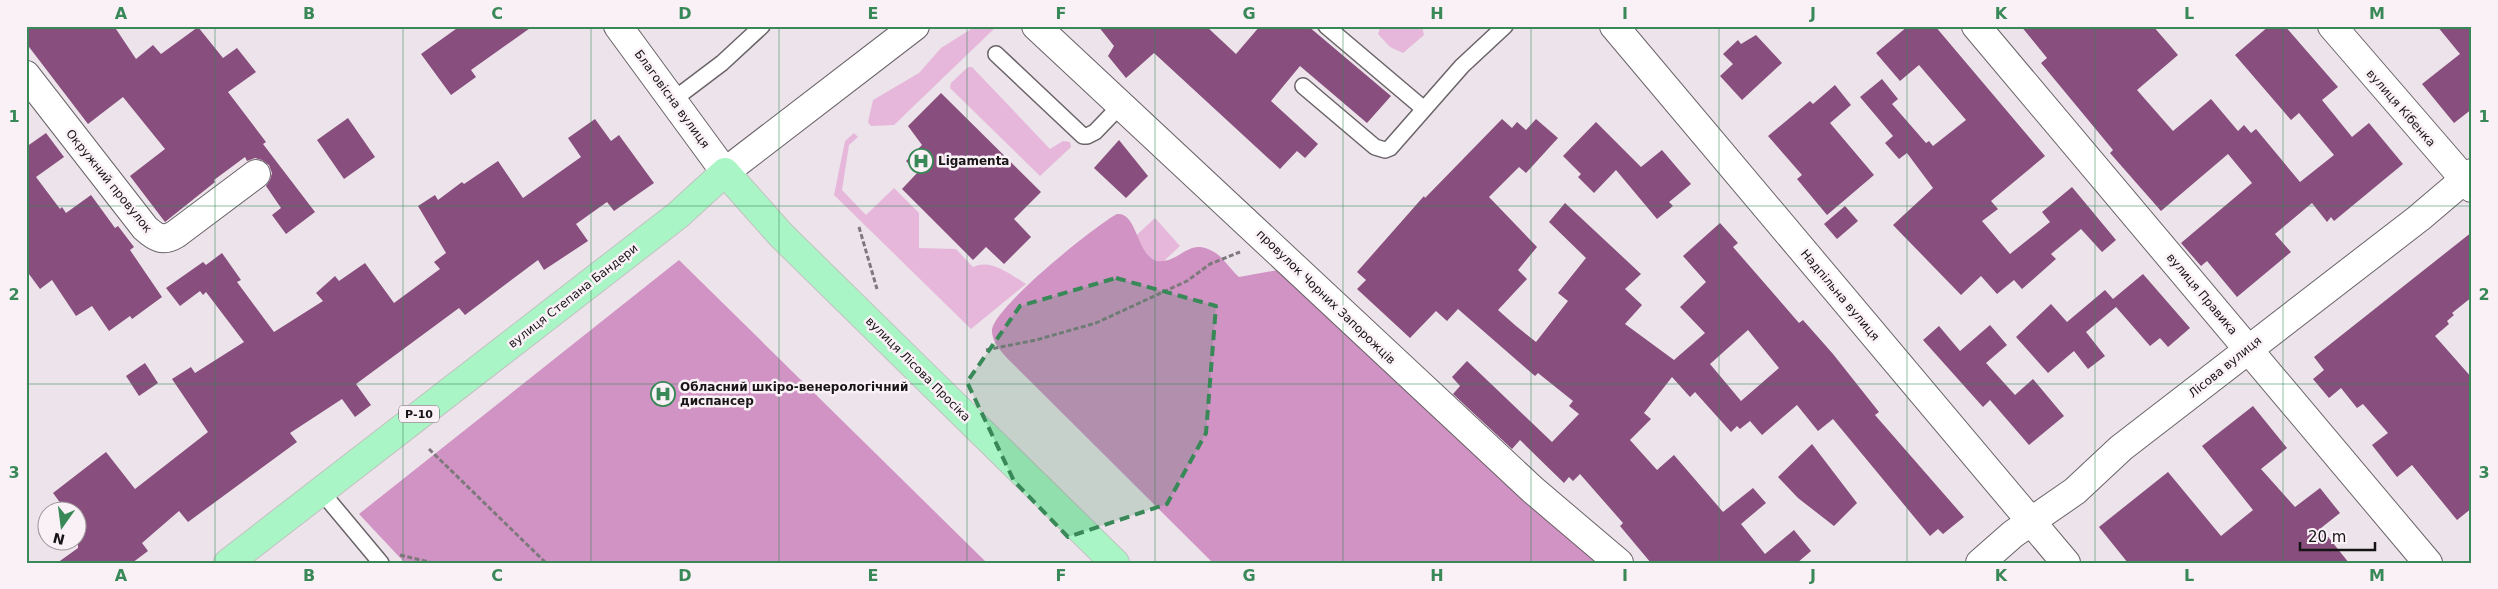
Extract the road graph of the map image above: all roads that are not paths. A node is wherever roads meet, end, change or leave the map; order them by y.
1 (618, 26) edge
2 (762, 26) edge
3 (915, 26) edge
4 (1036, 26) edge
5 (1326, 26) edge
6 (1505, 26) edge
7 (1614, 26) edge
8 (1976, 26) edge
9 (2332, 26) edge
10 (996, 54) dead end
11 (26, 75) edge
12 (1303, 86) dead end
13 (672, 100) junction
14 (1121, 105) junction
15 (1424, 110) junction
16 (725, 172) junction
17 (256, 174) dead end
18 (2469, 180) edge
19 (2248, 349) junction
20 (320, 490) junction
21 (2030, 522) junction
22 (228, 563) edge
23 (381, 563) edge
24 (1115, 563) edge
25 (1619, 563) edge
26 (1980, 563) edge
27 (2066, 563) edge
28 (2428, 563) edge

1 - 13 street, Благовісна вулиця
2 - 13 lane
3 - 16 street, вулиця Степана Бандери
4 - 14 street, провулок Чорних Запорожців
5 - 15 lane
6 - 15 lane
7 - 21 street, Надпільна вулиця
8 - 19 street, вулиця Правика
9 - 18 street, вулиця Кібенка
10 - 14 lane
11 - 17 street, Окружний провулок
12 - 15 lane
13 - 16 street, Благовісна вулиця
14 - 25 street, провулок Чорних Запорожців
16 - 20 main road, вулиця Степана Бандери / Р-10
16 - 24 main road, вулиця Лісова Просіка
18 - 19 street, Лісова вулиця
19 - 21 street, Лісова вулиця
19 - 28 street, вулиця Правика
20 - 22 main road, вулиця Степана Бандери / Р-10
20 - 23 lane
21 - 26 street, Лісова вулиця
21 - 27 street, Надпільна вулиця

